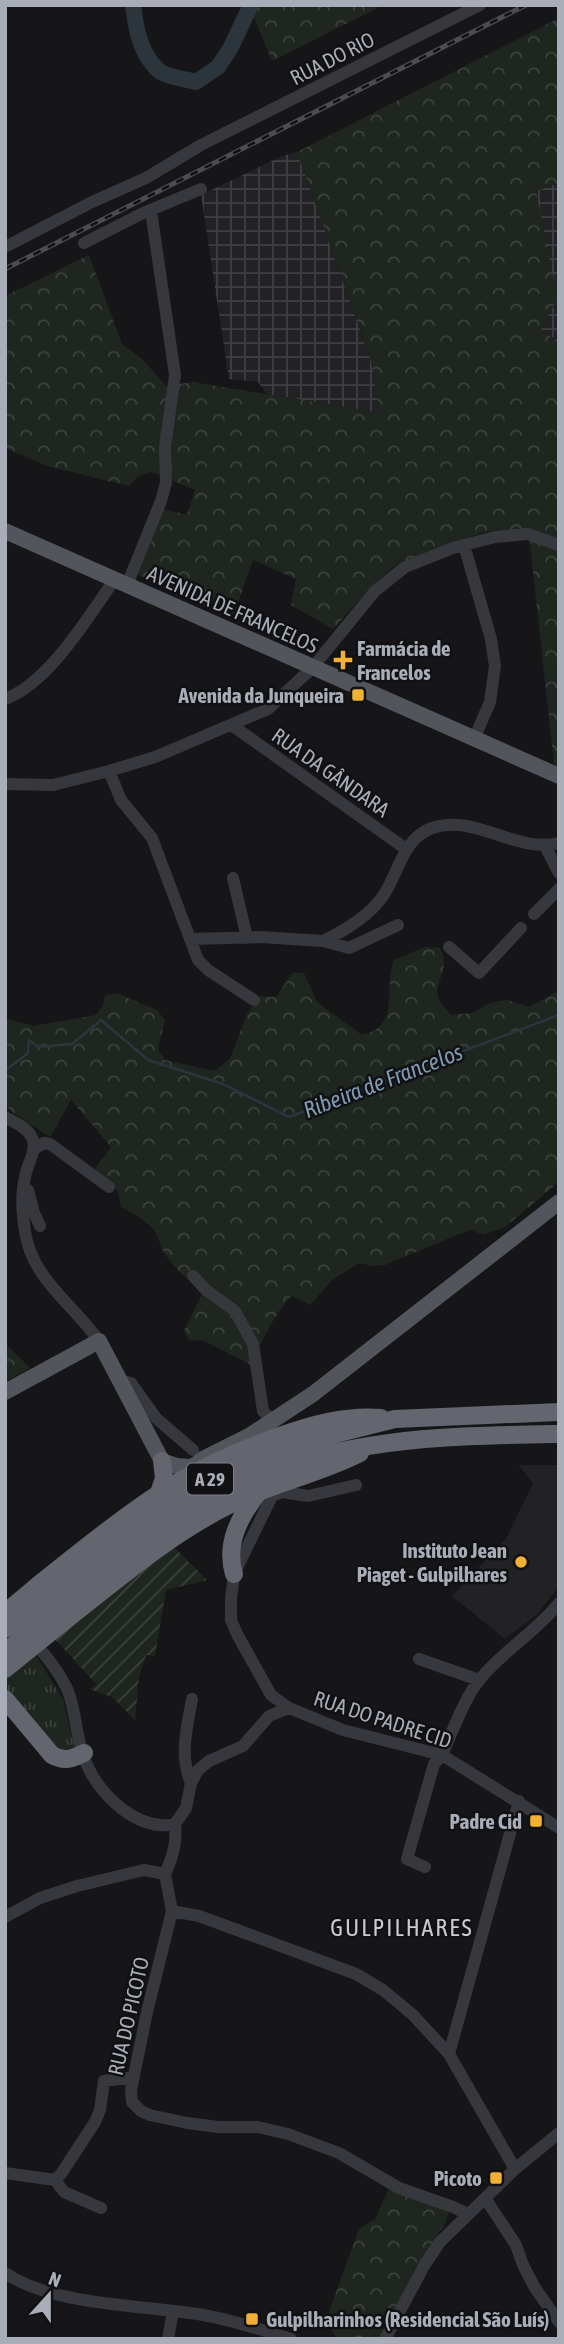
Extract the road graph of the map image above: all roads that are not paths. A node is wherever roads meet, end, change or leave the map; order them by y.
1 (480, 5) edge
2 (201, 189) dead end
3 (151, 211) junction
4 (85, 243) dead end
5 (5, 247) edge
6 (5, 531) edge
7 (464, 545) junction
8 (559, 545) edge
9 (121, 582) junction
10 (313, 667) junction
11 (5, 699) edge
12 (233, 726) junction
13 (474, 739) junction
14 (109, 771) junction
15 (559, 776) edge
16 (5, 784) edge
17 (559, 843) edge
18 (545, 846) junction
19 (407, 849) junction
20 (559, 873) edge
21 (233, 878) dead end
22 (559, 889) edge
23 (534, 915) dead end
24 (398, 926) dead end
25 (521, 928) dead end
26 (247, 938) junction
27 (190, 939) junction
28 (323, 941) junction
29 (449, 947) dead end
30 (254, 1000) dead end
31 (5, 1117) edge
32 (34, 1149) junction
33 (25, 1177) junction
34 (109, 1187) dead end
35 (559, 1202) edge
36 (40, 1226) dead end
37 (192, 1276) dead end
38 (99, 1341) junction
39 (120, 1381) junction
40 (5, 1392) edge
41 (559, 1412) edge
42 (395, 1419) junction
43 (272, 1421) junction
44 (559, 1434) edge
45 (154, 1444) junction
46 (376, 1444) junction
47 (198, 1455) junction
48 (162, 1461) junction
49 (356, 1485) dead end
50 (258, 1491) junction
51 (159, 1493) junction
52 (234, 1574) junction
53 (58, 1598) junction
54 (559, 1603) edge
55 (5, 1604) edge
56 (5, 1613) edge
57 (5, 1629) edge
58 (5, 1652) edge
59 (419, 1659) dead end
60 (5, 1669) edge
61 (478, 1680) junction
62 (271, 1695) junction
63 (5, 1699) edge
64 (192, 1699) dead end
65 (5, 1708) edge
66 (289, 1708) junction
67 (269, 1716) junction
68 (442, 1755) junction
69 (85, 1758) junction
70 (191, 1783) junction
71 (519, 1801) junction
72 (175, 1824) junction
73 (559, 1828) edge
74 (425, 1867) dead end
75 (165, 1874) junction
76 (172, 1911) junction
77 (5, 1917) edge
78 (449, 2054) junction
79 (134, 2077) junction
80 (559, 2133) edge
81 (515, 2169) junction
82 (5, 2173) edge
83 (55, 2180) junction
84 (485, 2197) junction
85 (101, 2208) dead end
86 (468, 2214) junction
87 (5, 2273) edge
88 (173, 2311) junction
89 (559, 2322) edge
90 (168, 2339) edge
91 (291, 2339) edge
92 (385, 2339) edge

1 - 5 street, RUA DO RIO
2 - 3 street
3 - 4 street
3 - 9 street
6 - 9 main road, AVENIDA DE FRANCELOS
7 - 8 street
7 - 10 street
7 - 13 street
9 - 10 main road, AVENIDA DE FRANCELOS
9 - 11 street
10 - 12 street
10 - 13 main road, AVENIDA DE FRANCELOS
12 - 14 street
12 - 19 street, RUA DA GÂNDARA
13 - 15 main road, AVENIDA DE FRANCELOS
14 - 16 street
14 - 27 street
17 - 18 street
18 - 19 street
18 - 20 street
19 - 28 street
21 - 26 street
22 - 23 street
24 - 28 street
25 - 29 street
26 - 27 street
26 - 28 street
27 - 30 street
31 - 32 street
32 - 33 street
32 - 34 street
33 - 36 street
33 - 38 street
35 - 43 main road
37 - 43 street
38 - 39 main road
38 - 40 main road
39 - 45 main road
39 - 47 street
41 - 42 highway, A 29
42 - 51 highway, A 29
42 - 53 highway, A 29
43 - 47 main road
44 - 46 highway, A 29
45 - 47 main road
45 - 48 main road
46 - 50 highway, A 29
46 - 53 highway, A 29
47 - 48 main road
48 - 51 highway
49 - 52 street
50 - 52 highway
50 - 53 highway, A 29
51 - 53 highway, A 29
52 - 62 street, RUA DO PADRE CID
53 - 56 highway, A 29, bridge
53 - 57 highway, A 29, bridge
53 - 58 highway, A 29, bridge
53 - 60 highway, A 29, bridge
54 - 61 street
55 - 69 street
59 - 61 street
61 - 68 street
62 - 66 street, RUA DO PADRE CID
62 - 67 street
63 - 69 highway
64 - 70 street
65 - 69 highway
66 - 67 street
66 - 68 street, RUA DO PADRE CID
67 - 70 street
68 - 71 street, RUA DO PADRE CID
68 - 74 street
69 - 72 street
70 - 72 street
71 - 73 street, RUA DO PADRE CID
71 - 78 street
72 - 75 street
75 - 76 street, RUA DO PICOTO
75 - 77 street
76 - 78 street
76 - 79 street, RUA DO PICOTO
78 - 81 street
79 - 83 street
79 - 86 street, RUA DO PICOTO
80 - 81 street
81 - 84 street
82 - 83 street
83 - 85 street
84 - 86 street
84 - 89 street
86 - 92 street
87 - 88 street
88 - 90 street
88 - 91 street

